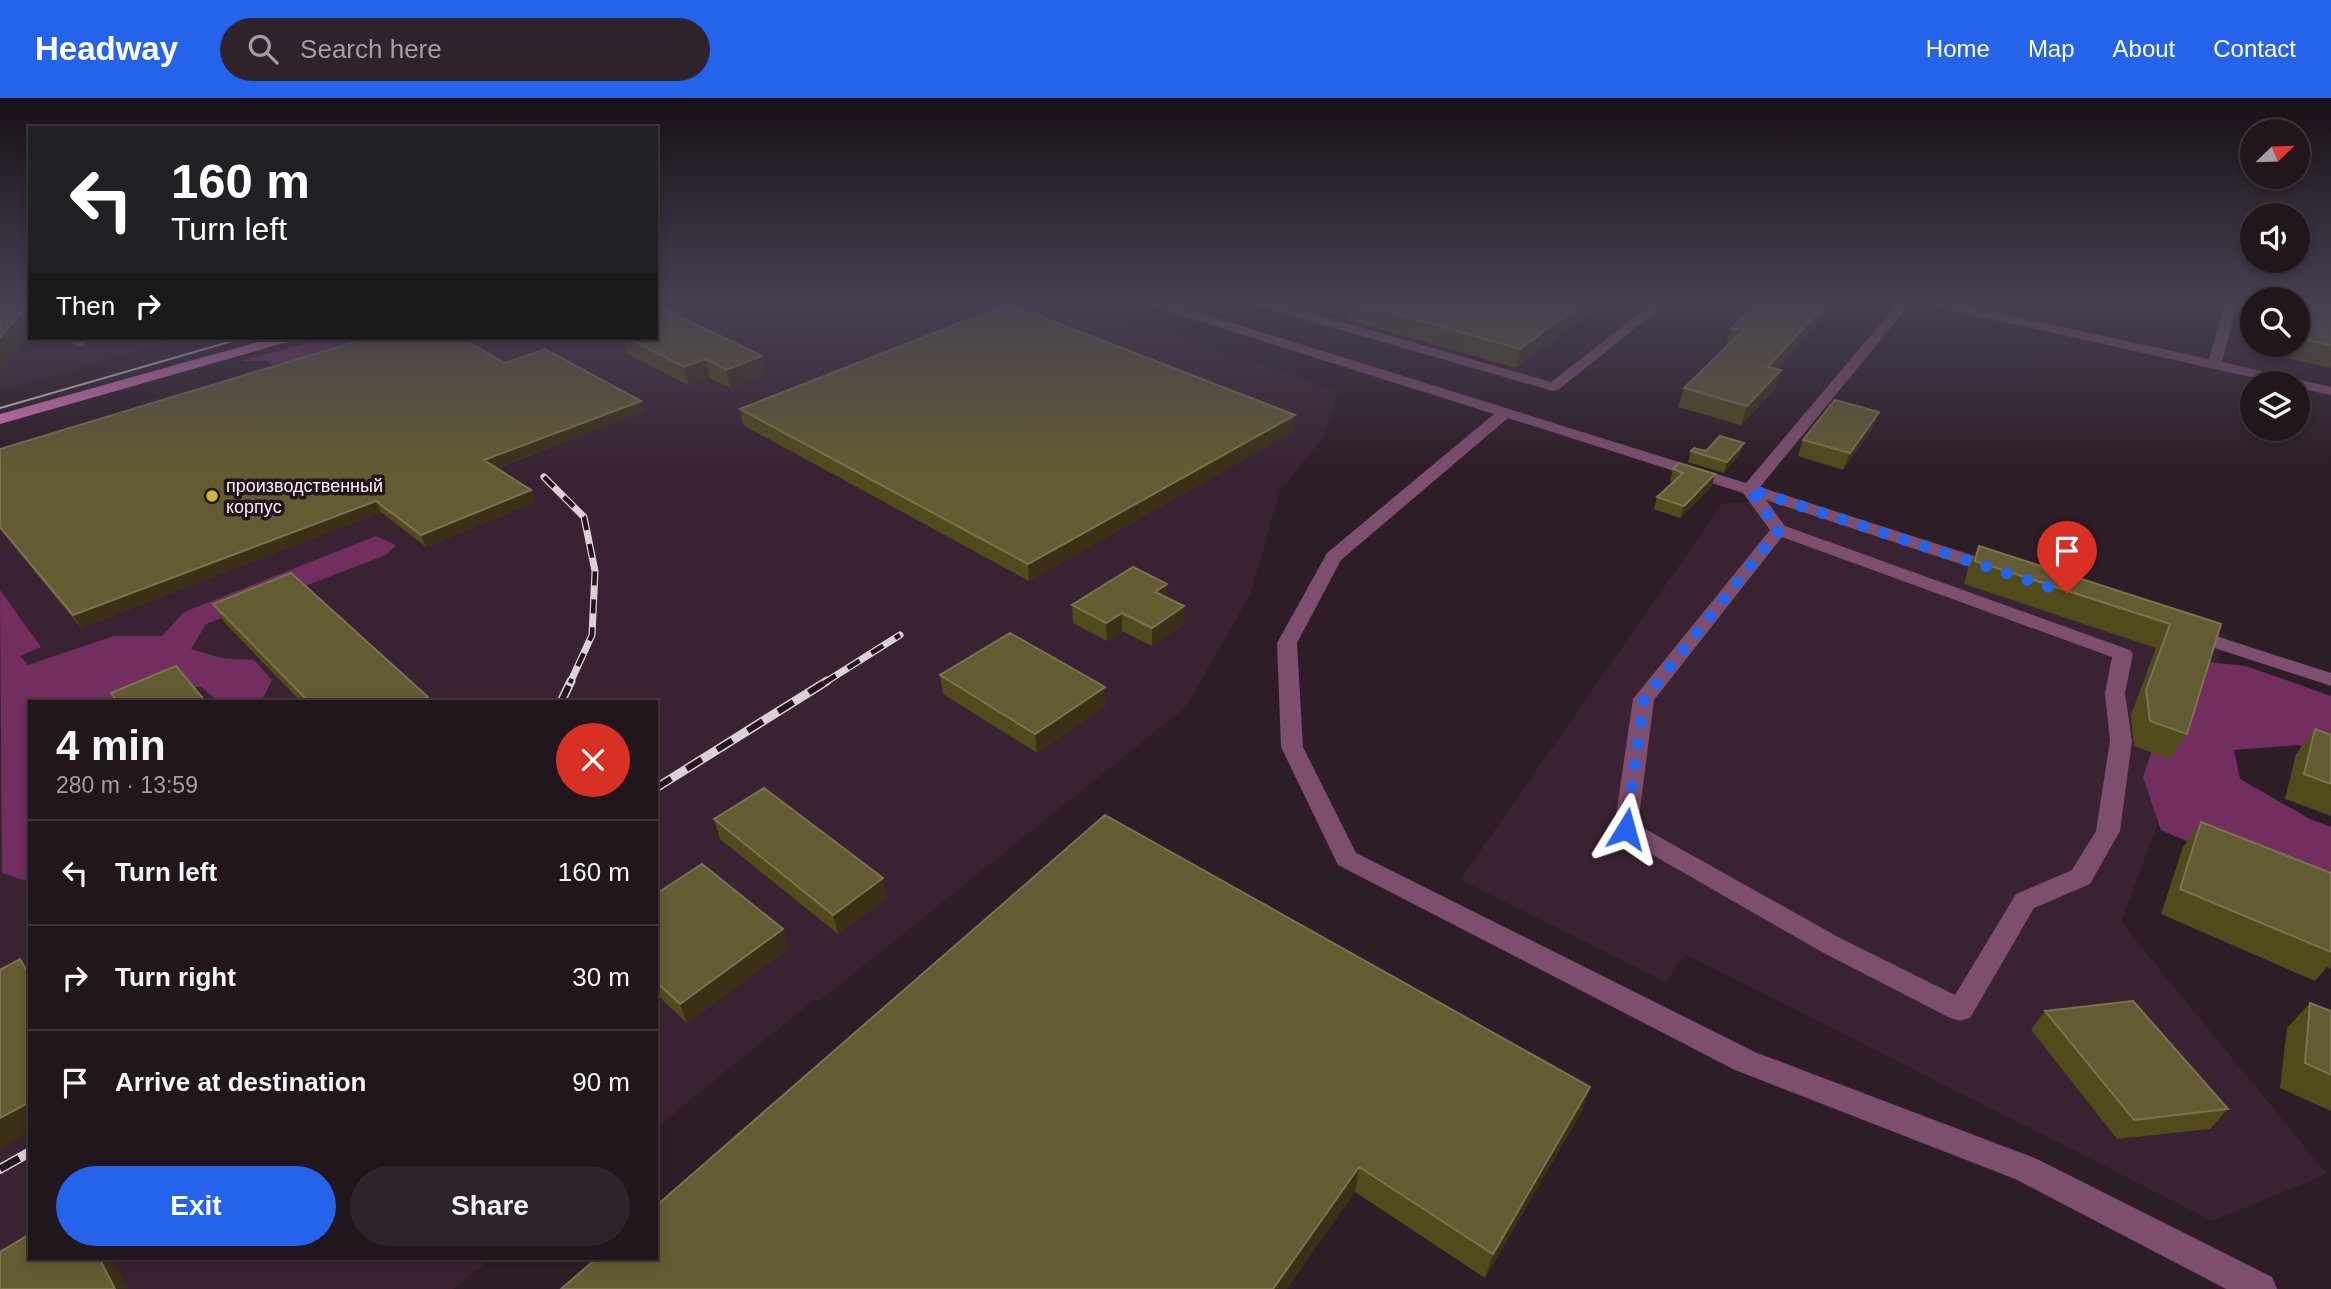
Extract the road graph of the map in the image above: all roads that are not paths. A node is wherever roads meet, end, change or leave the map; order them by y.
1 (213, 359) edge
2 (1334, 359) edge
3 (1455, 359) edge
4 (1590, 359) edge
5 (1858, 359) edge
6 (2185, 359) edge
7 (2216, 359) edge
8 (2214, 365) junction
9 (2242, 371) edge
10 (2310, 386) edge
11 (2331, 391) edge
12 (1506, 412) junction
13 (0, 419) edge
14 (1749, 489) junction
15 (1779, 530) junction
16 (2014, 576) edge
17 (2172, 628) edge
18 (2331, 680) edge
19 (2260, 1289) edge

1 - 13 main road
2 - 12 street
3 - 4 street
5 - 14 street
6 - 8 street
7 - 8 street
8 - 9 street
10 - 11 street
12 - 14 street
12 - 19 street
14 - 15 street
14 - 16 street
15 - 15 street
17 - 18 street

